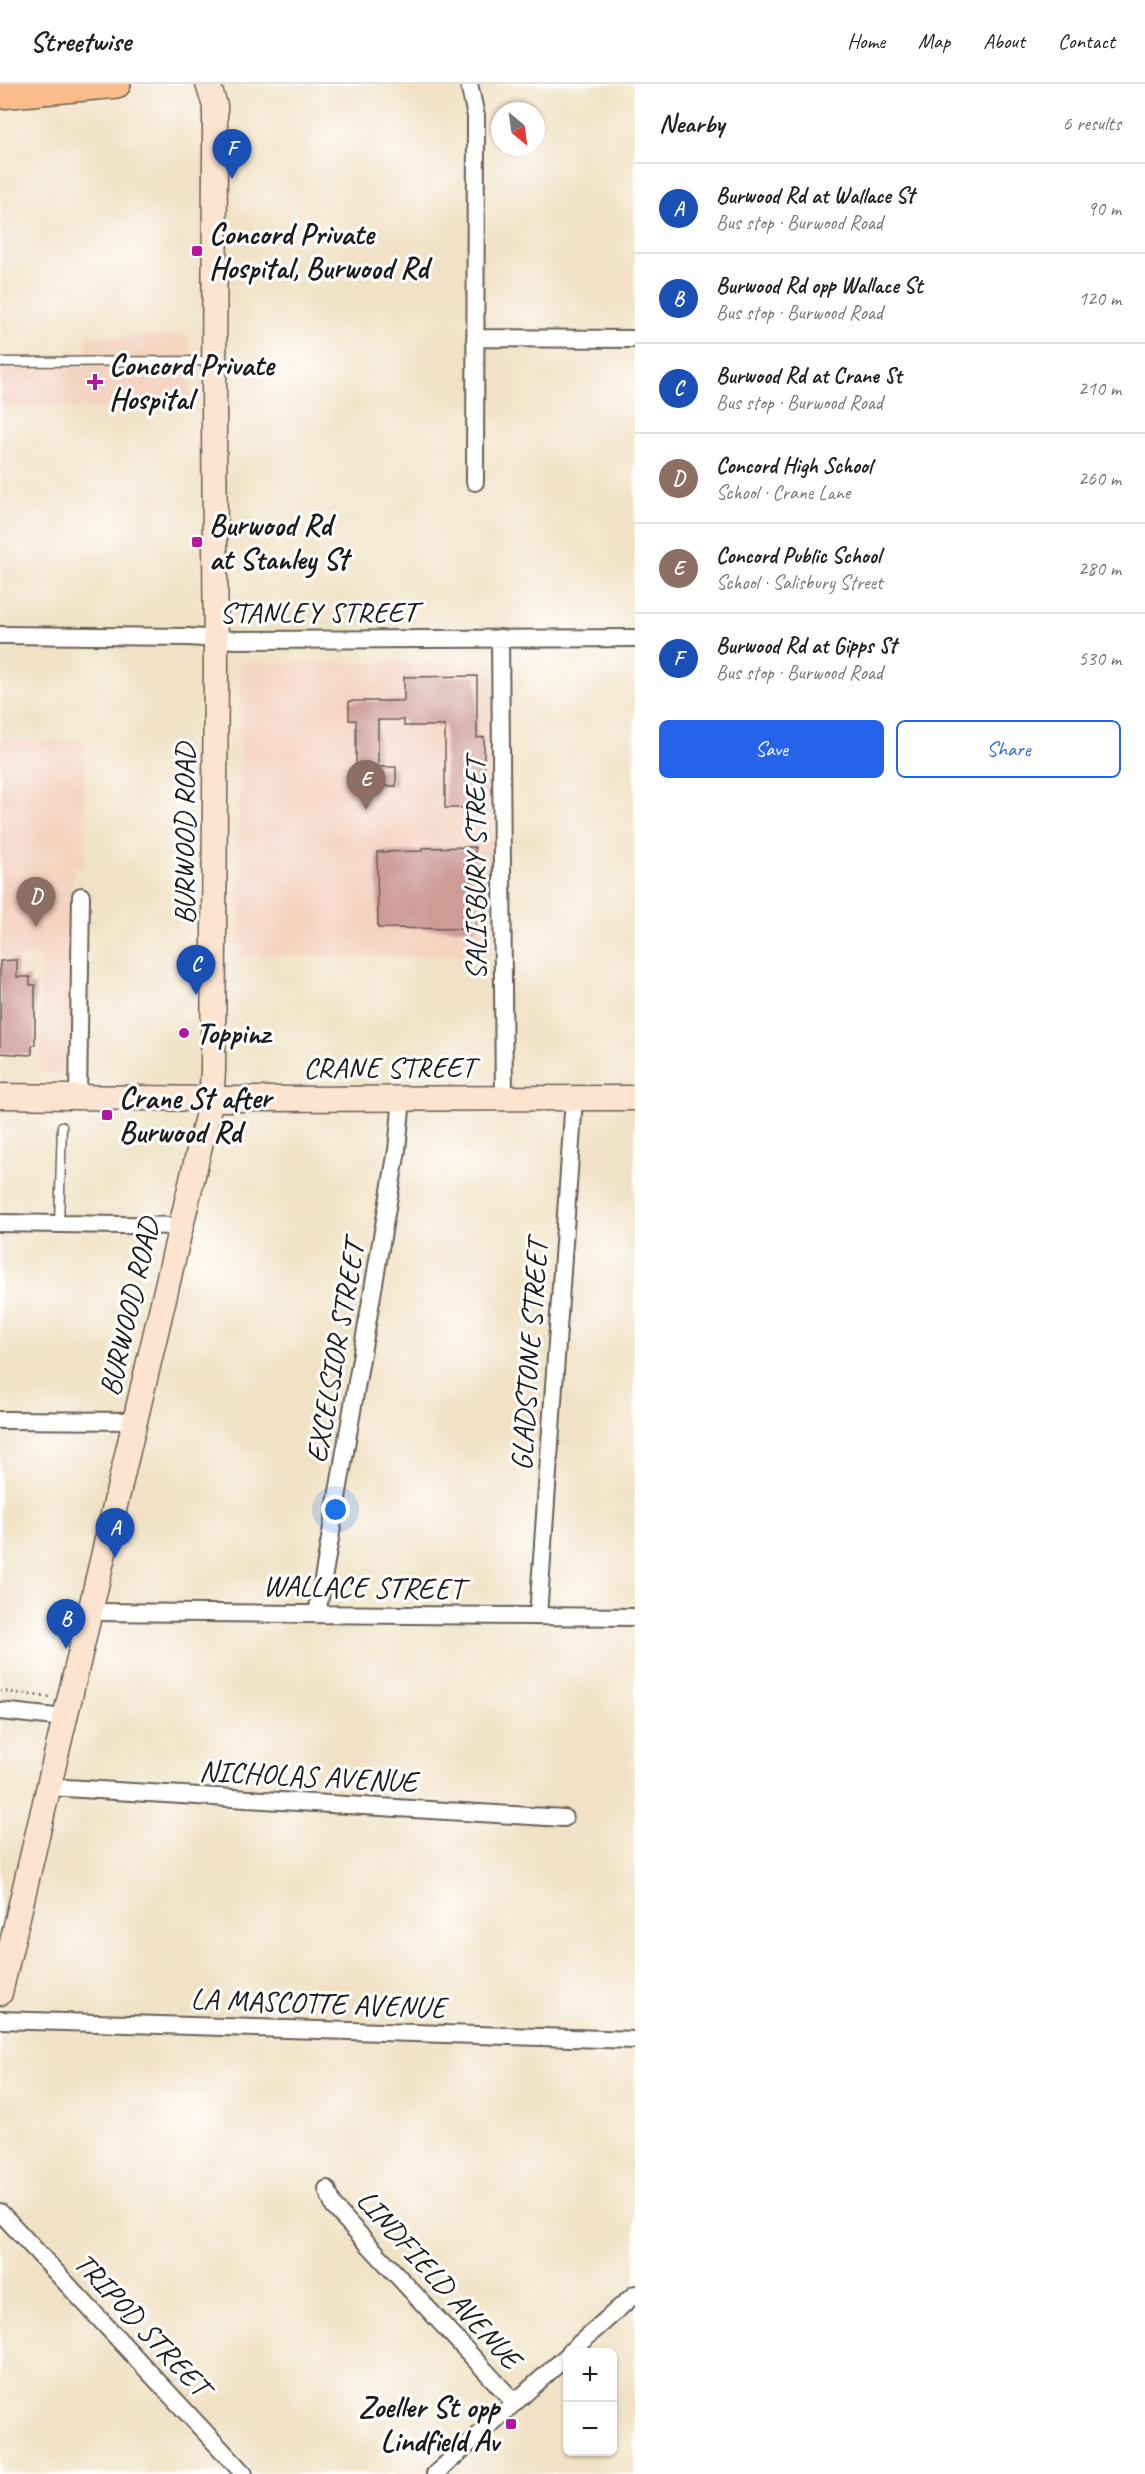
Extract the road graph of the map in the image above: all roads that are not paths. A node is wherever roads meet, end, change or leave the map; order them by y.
1 (117, 84) edge
2 (208, 84) edge
3 (469, 84) edge
4 (482, 84) edge
5 (0, 95) edge
6 (476, 116) junction
7 (475, 338) junction
8 (635, 339) edge
9 (214, 361) junction
10 (1, 362) edge
11 (475, 482) dead end
12 (0, 635) edge
13 (500, 638) junction
14 (635, 638) edge
15 (216, 639) junction
16 (81, 896) dead end
17 (0, 1096) edge
18 (78, 1098) junction
19 (635, 1098) edge
20 (402, 1099) junction
21 (504, 1099) junction
22 (574, 1099) junction
23 (210, 1100) junction
24 (62, 1126) dead end
25 (0, 1223) edge
26 (59, 1224) junction
27 (181, 1226) junction
28 (0, 1420) edge
29 (135, 1421) junction
30 (90, 1612) junction
31 (317, 1614) junction
32 (538, 1616) junction
33 (635, 1617) edge
34 (0, 1711) edge
35 (65, 1718) junction
36 (49, 1787) junction
37 (564, 1818) dead end
38 (0, 1994) edge
39 (0, 2020) edge
40 (635, 2040) edge
41 (327, 2189) dead end
42 (0, 2212) edge
43 (635, 2294) edge
44 (576, 2348) edge
45 (563, 2359) edge
46 (514, 2403) junction
47 (244, 2474) edge
48 (435, 2474) edge

1 - 5 main road
2 - 9 street, BURWOOD ROAD
3 - 6 street
4 - 6 street
6 - 7 street
7 - 8 street
7 - 11 street
9 - 10 lane
9 - 15 street, BURWOOD ROAD
12 - 15 street, STANLEY STREET
13 - 14 street, STANLEY STREET
13 - 15 street, STANLEY STREET
13 - 21 street, SALISBURY STREET
15 - 23 street, BURWOOD ROAD
16 - 18 street
17 - 18 street, CRANE STREET
18 - 23 street, CRANE STREET
19 - 22 street, CRANE STREET
20 - 21 street, CRANE STREET
20 - 23 street, CRANE STREET
20 - 31 street, EXCELSIOR STREET
21 - 22 street, CRANE STREET
22 - 32 street, GLADSTONE STREET
23 - 27 street, BURWOOD ROAD
24 - 26 lane
25 - 26 street
26 - 27 street
27 - 29 street, BURWOOD ROAD
28 - 29 street
29 - 30 street, BURWOOD ROAD
30 - 31 street, WALLACE STREET
30 - 35 street, BURWOOD ROAD
31 - 32 street, WALLACE STREET
32 - 33 street, WALLACE STREET
34 - 35 street
35 - 36 street, BURWOOD ROAD
36 - 37 street, NICHOLAS AVENUE
36 - 38 street, BURWOOD ROAD
39 - 40 street, LA MASCOTTE AVENUE
41 - 46 street, LINDFIELD AVENUE
42 - 47 street, TRIPOD STREET
43 - 44 street
45 - 46 street
46 - 48 street

